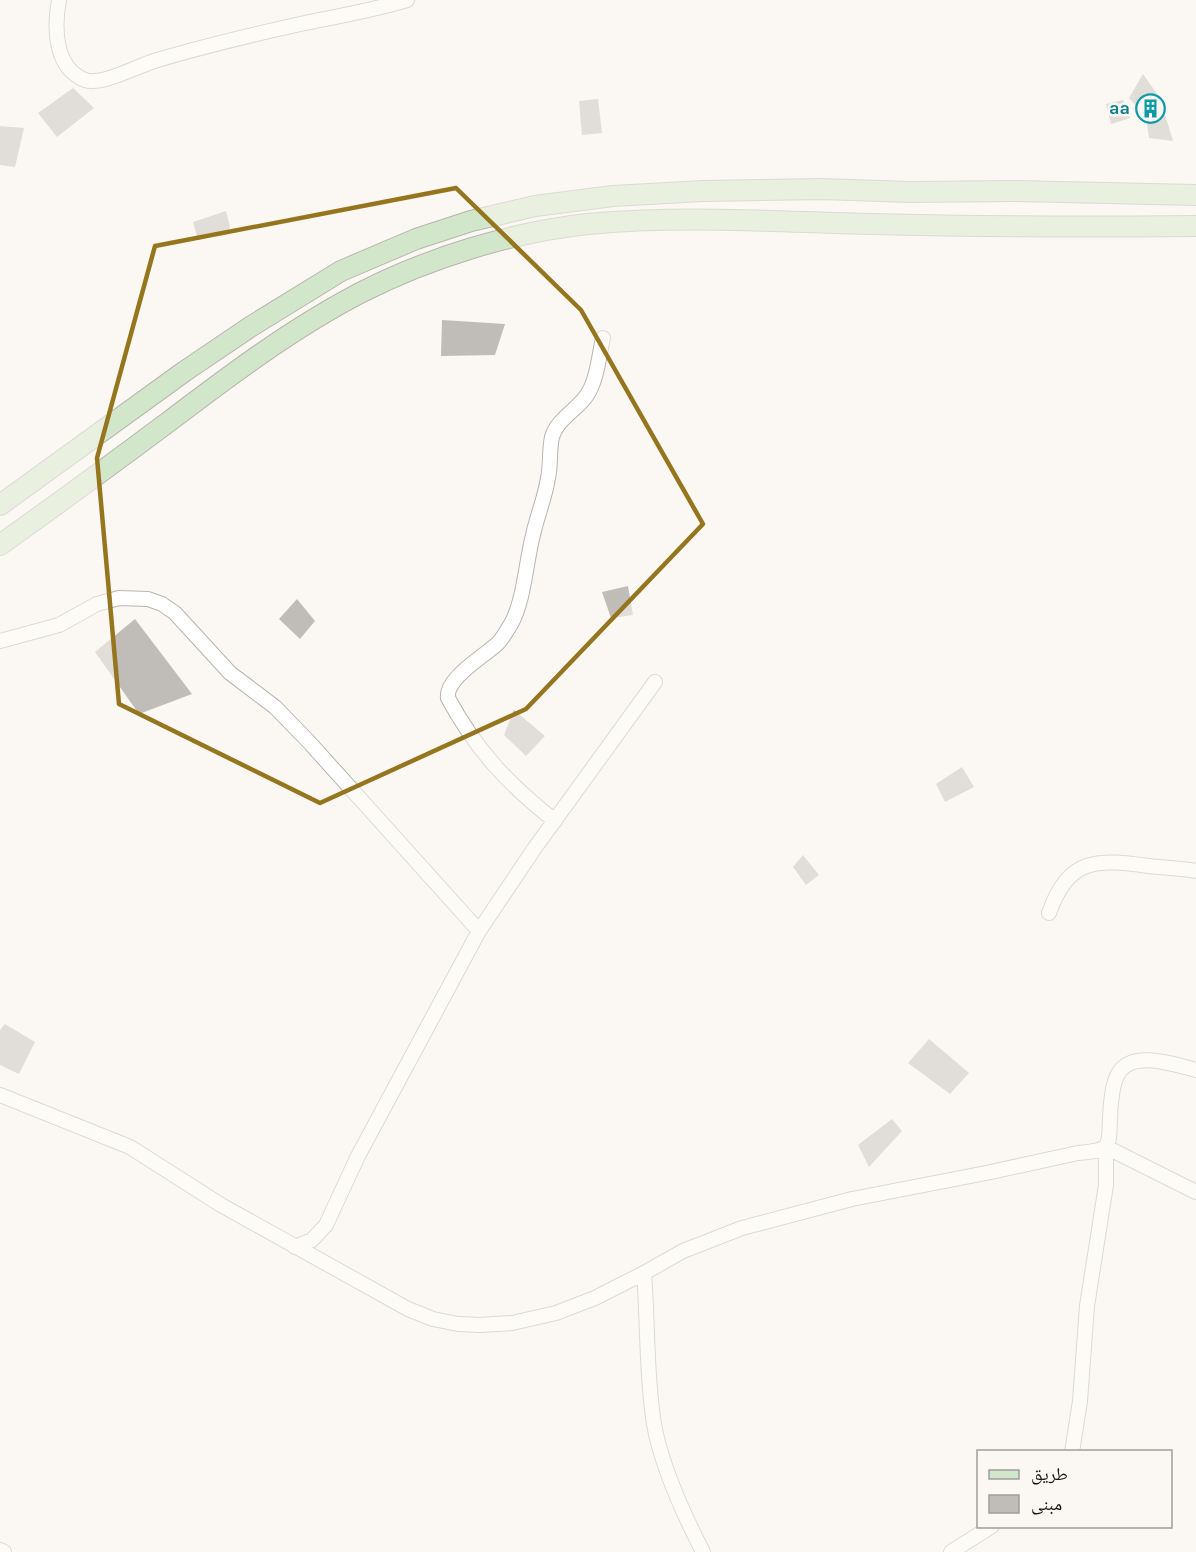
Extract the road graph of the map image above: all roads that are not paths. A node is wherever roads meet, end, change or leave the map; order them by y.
1 (59, 0) edge
2 (407, 0) edge
3 (910, 192) junction
4 (1196, 195) edge
5 (909, 225) junction
6 (1196, 226) edge
7 (603, 338) dead end
8 (0, 505) edge
9 (0, 545) edge
10 (0, 640) edge
11 (655, 682) dead end
12 (555, 821) junction
13 (1196, 871) edge
14 (1049, 913) dead end
15 (479, 931) junction
16 (1196, 1070) edge
17 (0, 1095) edge
18 (1106, 1147) junction
19 (1196, 1192) edge
20 (295, 1247) junction
21 (644, 1274) junction
22 (1072, 1450) edge
23 (990, 1528) edge
24 (703, 1552) edge
25 (951, 1552) edge

1 - 2 street
3 - 4 main road
3 - 5 main road
3 - 8 main road
5 - 6 main road
5 - 9 main road
7 - 12 street
10 - 15 street
11 - 12 street
12 - 15 street
13 - 14 street
15 - 20 street
16 - 18 street
17 - 20 street
18 - 19 street
18 - 21 street
18 - 22 street
20 - 21 street
21 - 24 street
23 - 25 street

